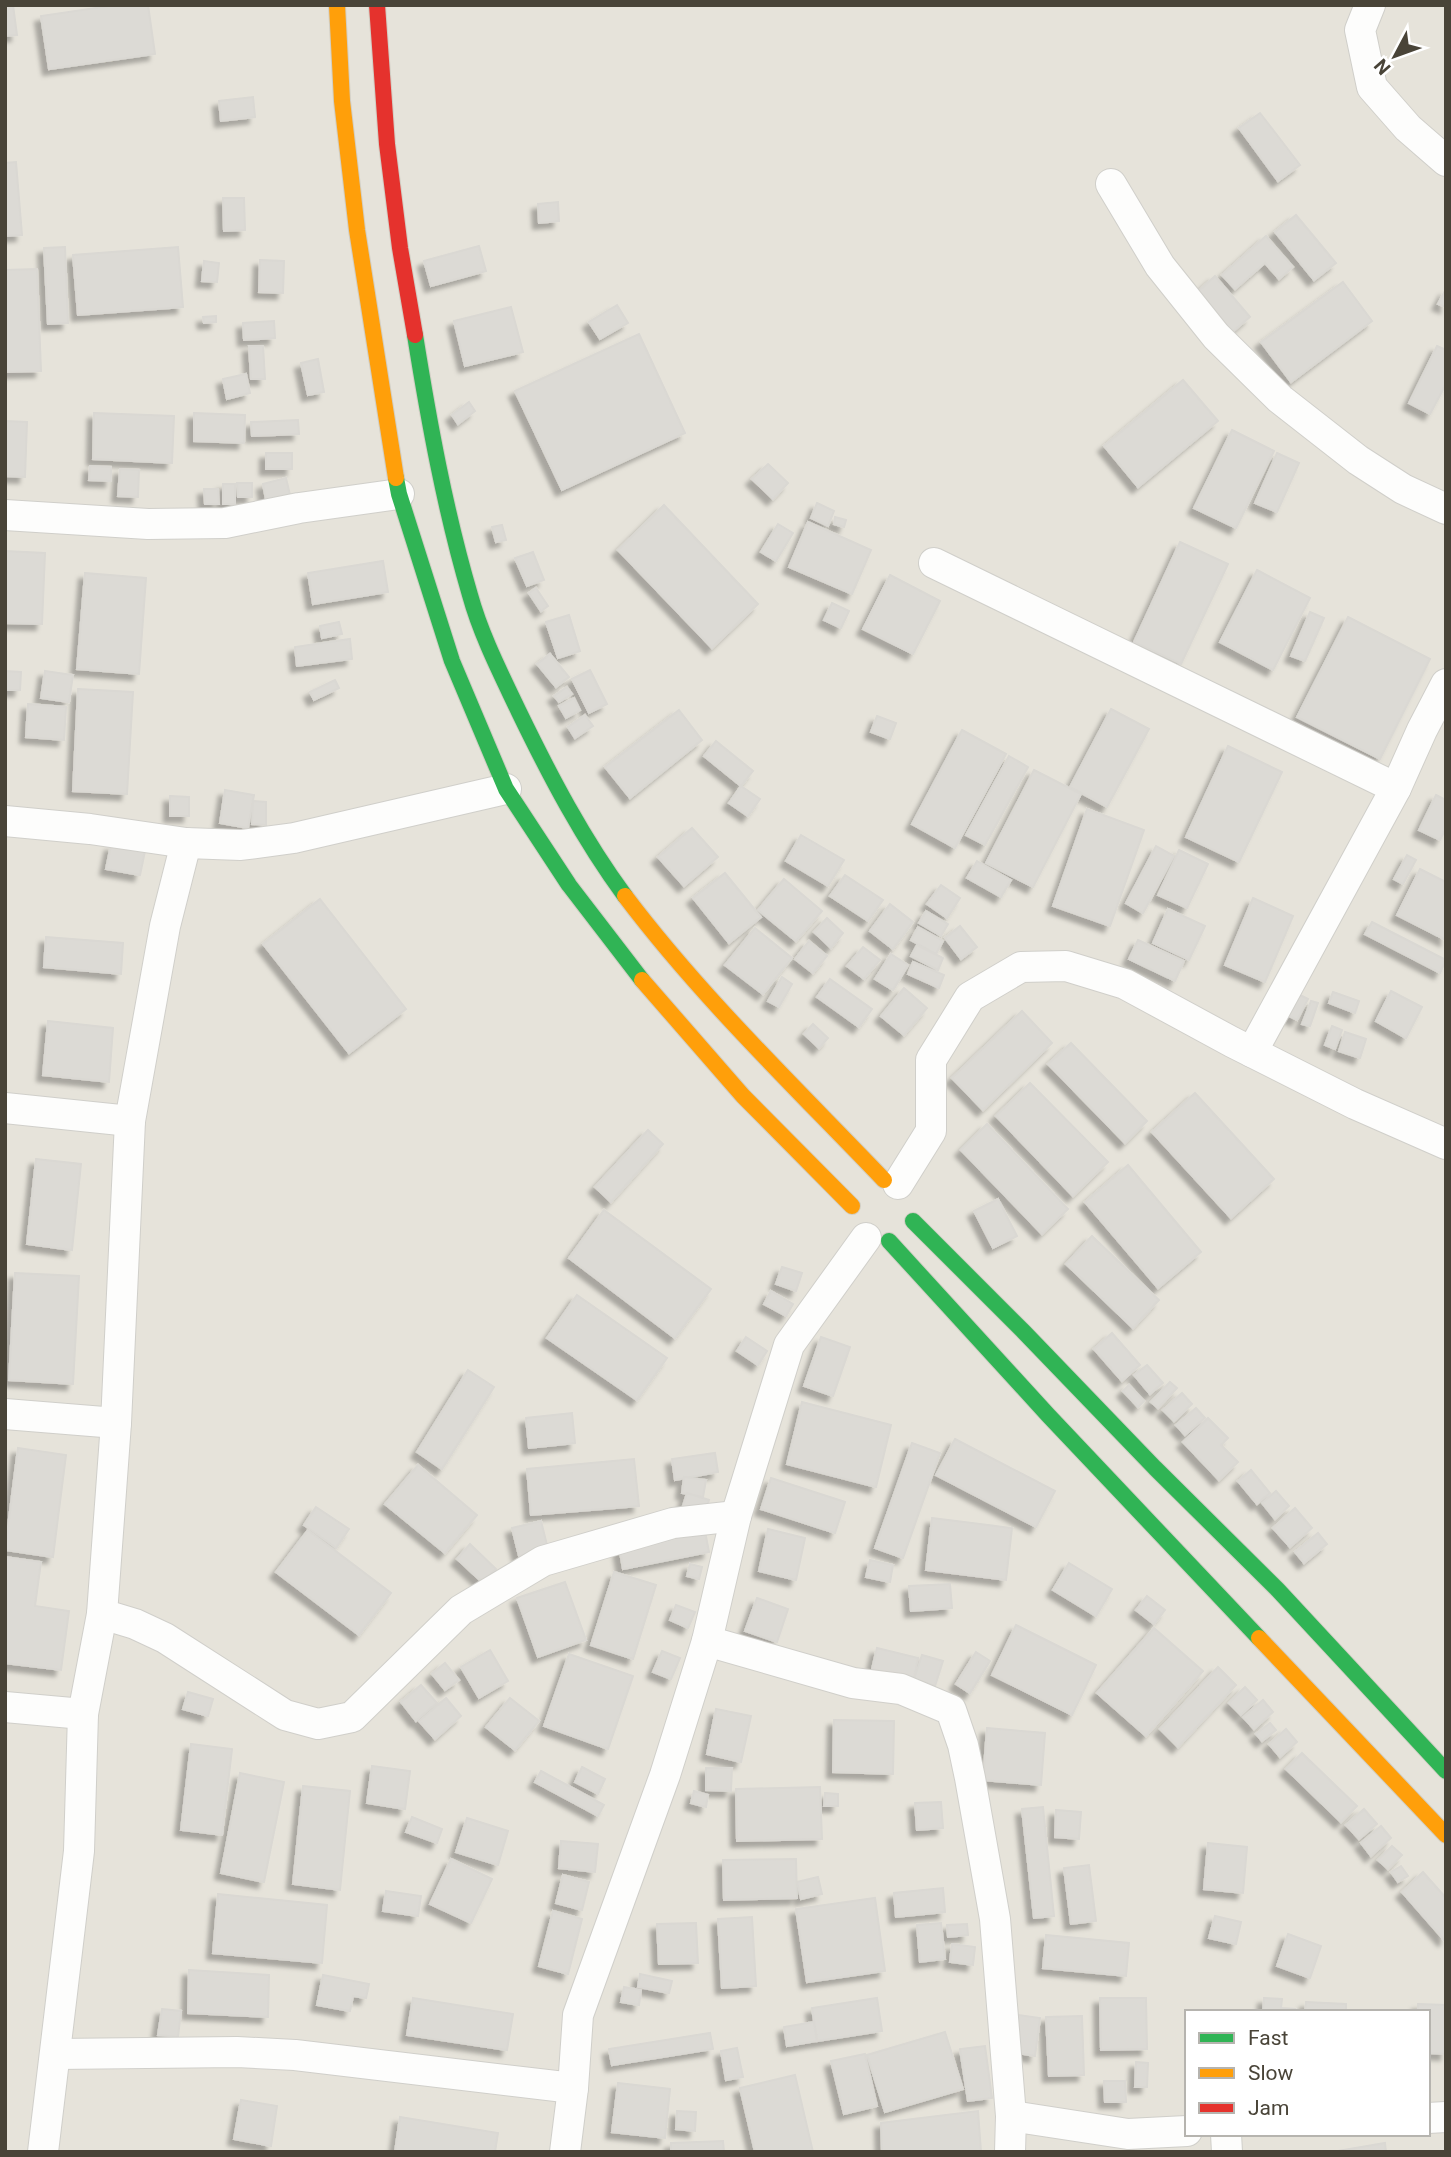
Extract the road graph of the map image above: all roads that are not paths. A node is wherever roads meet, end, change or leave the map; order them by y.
1 (337, 5) edge
2 (377, 5) edge
3 (1370, 5) edge
4 (1446, 161) edge
5 (1111, 184) dead end
6 (399, 494) junction
7 (1446, 509) edge
8 (5, 515) edge
9 (934, 564) dead end
10 (1446, 684) edge
11 (1396, 788) junction
12 (506, 789) junction
13 (5, 821) edge
14 (186, 843) junction
15 (1252, 1052) junction
16 (5, 1108) edge
17 (130, 1121) junction
18 (1446, 1144) edge
19 (880, 1208) junction
20 (5, 1414) edge
21 (116, 1423) junction
22 (736, 1516) junction
23 (102, 1614) junction
24 (707, 1641) junction
25 (5, 1707) edge
26 (82, 1714) junction
27 (1446, 1771) edge
28 (1446, 1835) edge
29 (56, 2054) junction
30 (573, 2088) junction
31 (1011, 2116) junction
32 (1185, 2131) edge
33 (43, 2152) edge
34 (565, 2152) edge
35 (1010, 2152) edge

1 - 6 main road
2 - 19 main road
3 - 4 street
5 - 7 street
6 - 8 street
6 - 12 main road
9 - 11 street
10 - 11 street
11 - 15 street
12 - 14 street
12 - 19 main road
13 - 14 street
14 - 17 street
15 - 18 street
15 - 19 street
16 - 17 street
17 - 21 street
19 - 22 street
19 - 27 main road
19 - 28 main road
20 - 21 street
21 - 23 street
22 - 23 street
22 - 24 street
23 - 26 street
24 - 30 street
24 - 31 street
25 - 26 street
26 - 29 street
29 - 30 street
29 - 33 street
30 - 34 street
31 - 32 street
31 - 35 street

